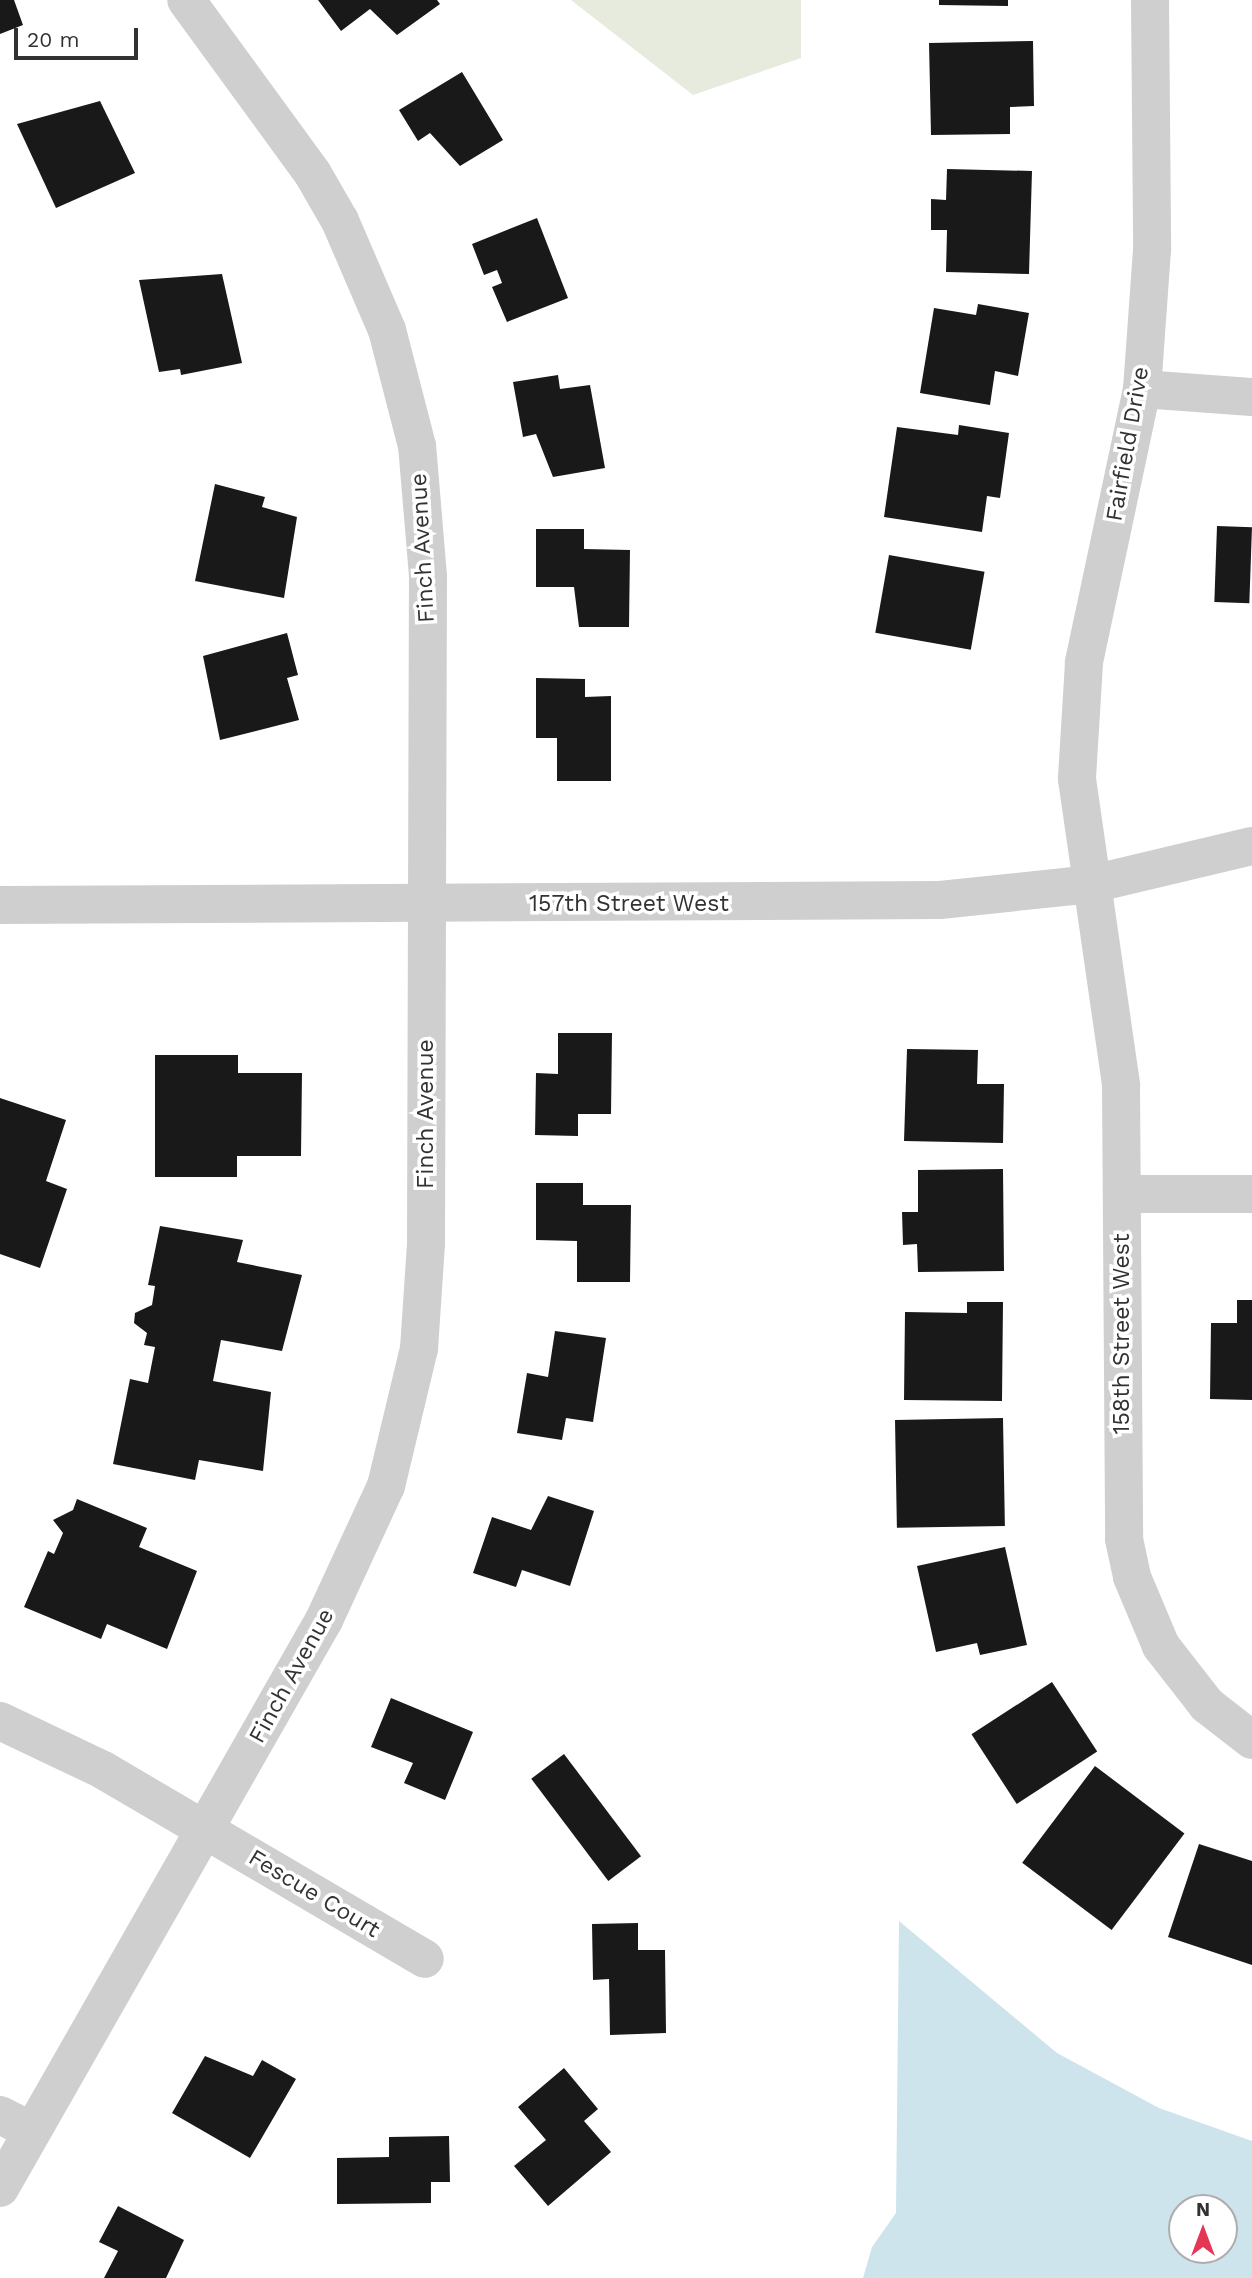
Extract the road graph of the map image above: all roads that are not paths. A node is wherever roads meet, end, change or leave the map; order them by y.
1 (186, 0) edge
2 (1150, 0) edge
3 (1142, 389) junction
4 (1252, 397) edge
5 (1252, 846) edge
6 (1092, 884) junction
7 (427, 903) junction
8 (0, 905) edge
9 (1122, 1194) junction
10 (1252, 1194) edge
11 (0, 1721) edge
12 (1252, 1740) edge
13 (204, 1829) junction
14 (425, 1959) dead end
15 (15, 2122) edge
16 (0, 2188) edge

1 - 7 street, Finch Avenue
2 - 3 street, Fairfield Drive
3 - 4 street
3 - 6 street, Fairfield Drive
5 - 6 street, 157th Street West
6 - 7 street, 157th Street West
6 - 9 street, 158th Street West
7 - 8 street, 157th Street West
7 - 13 street, Finch Avenue
9 - 10 street
9 - 12 street, 158th Street West
11 - 13 street
13 - 14 street, Fescue Court
13 - 15 street, Finch Avenue
15 - 16 street, Finch Avenue

